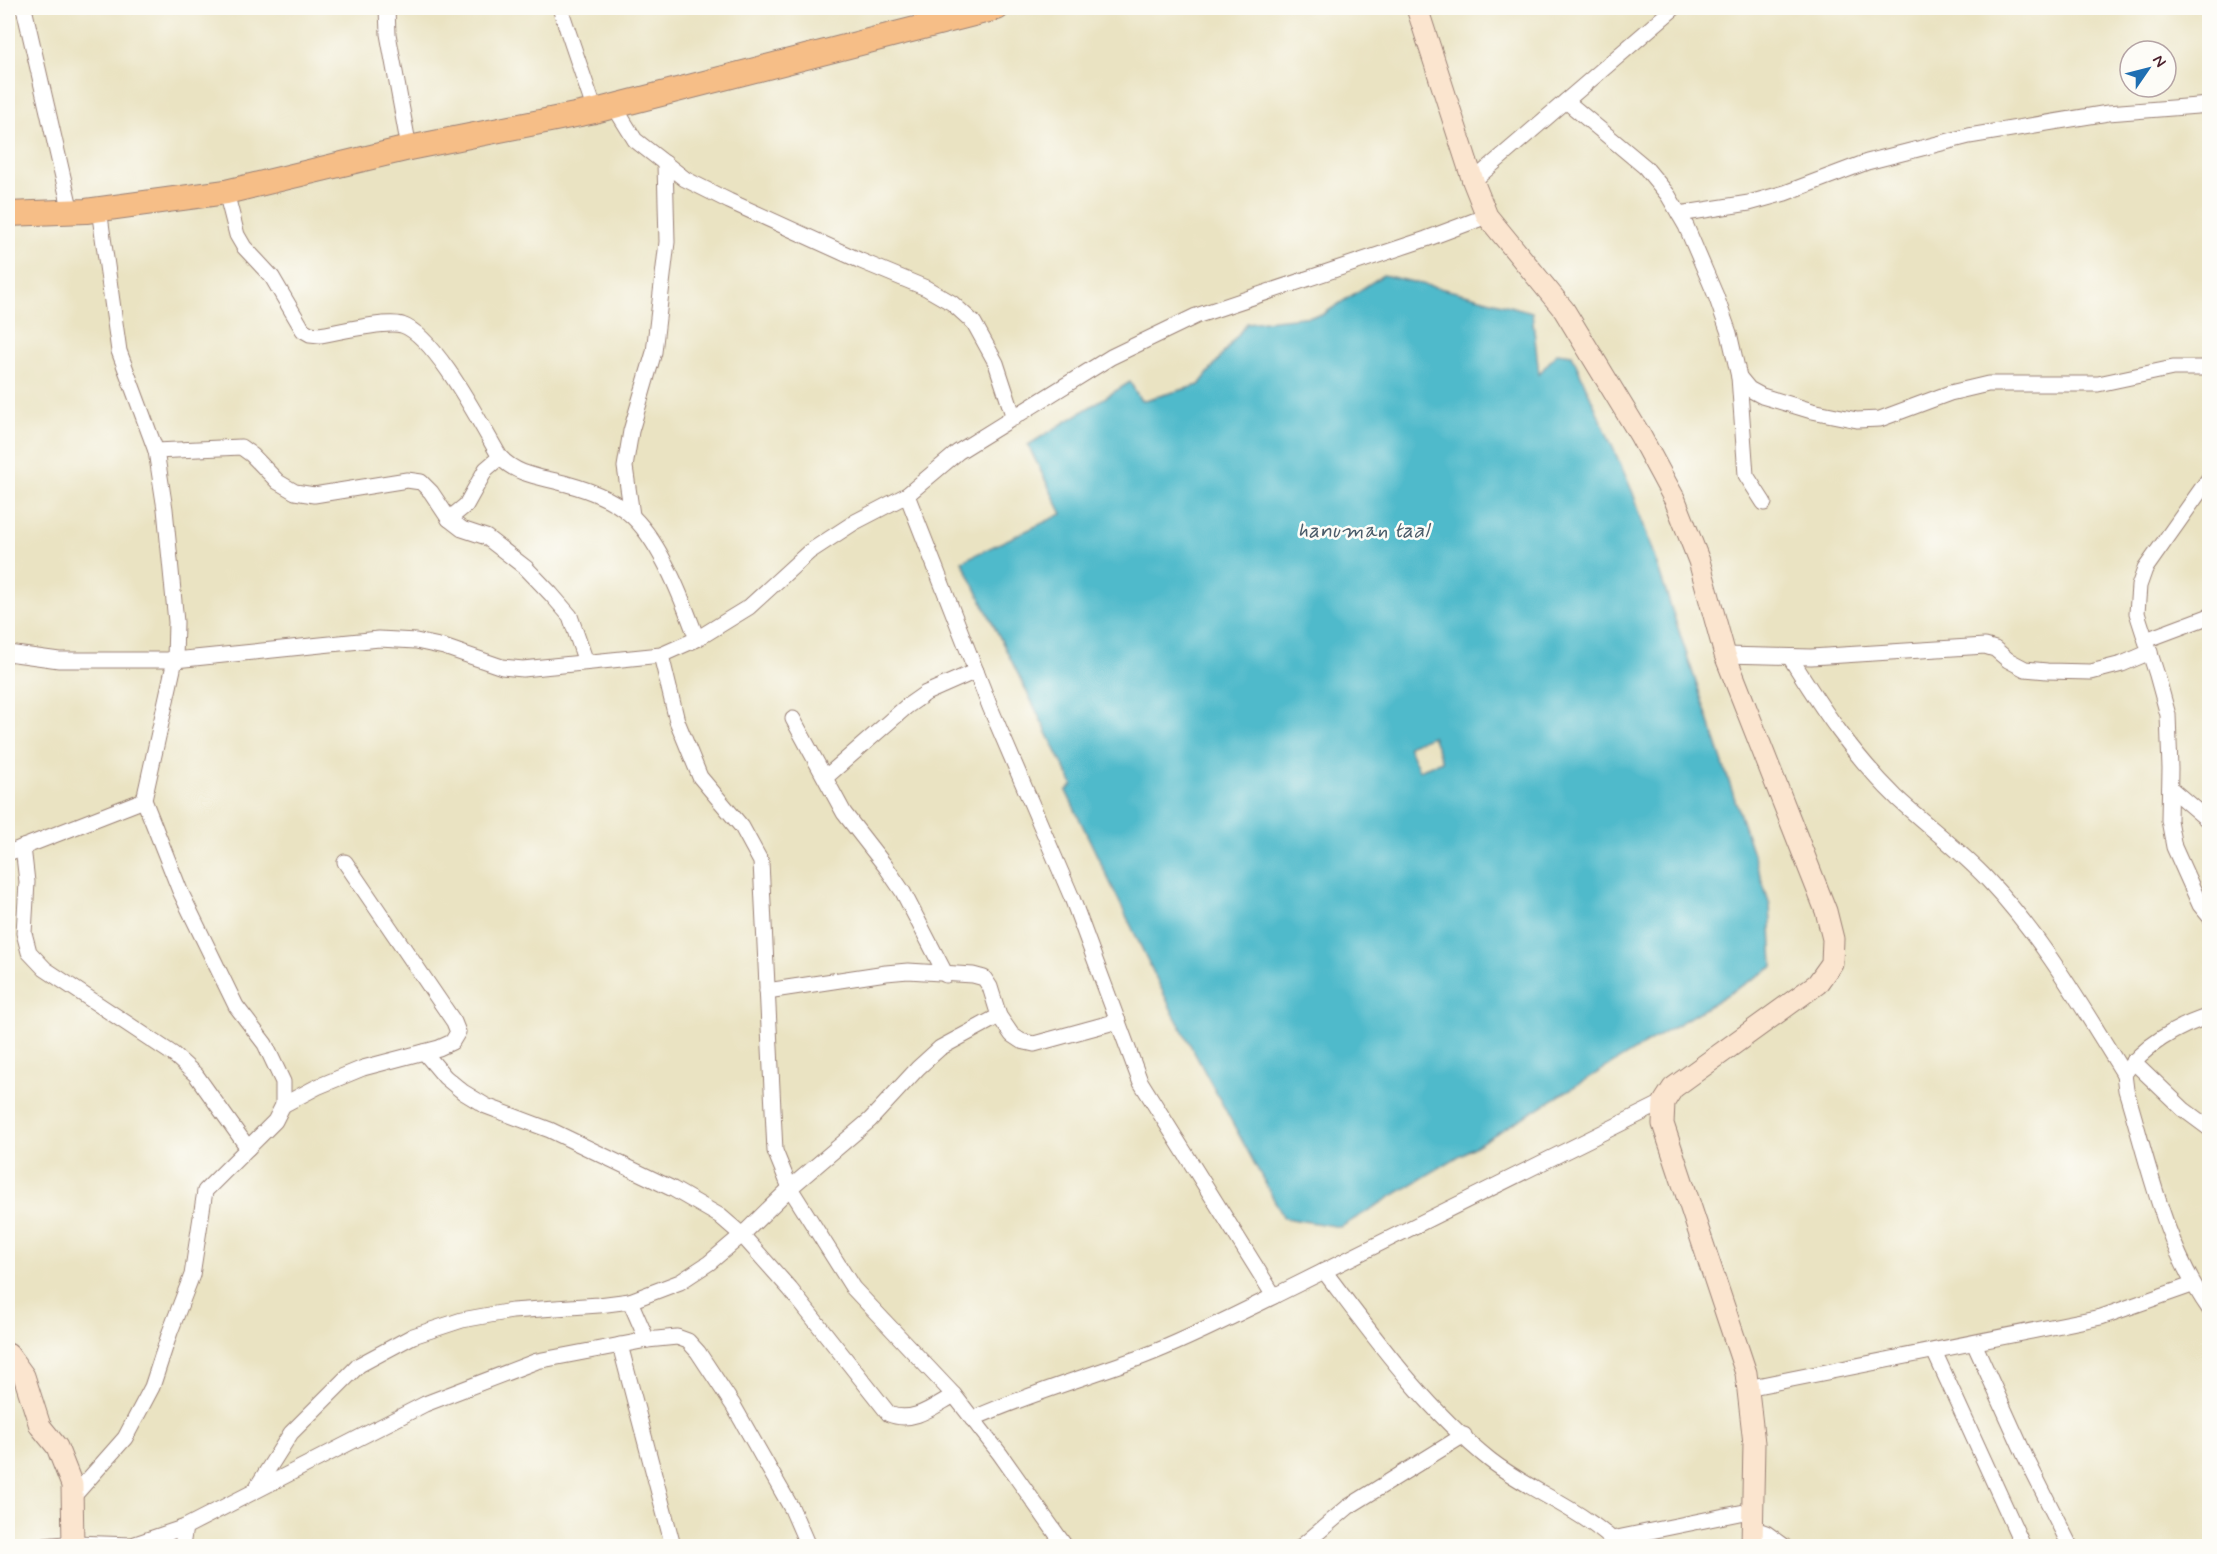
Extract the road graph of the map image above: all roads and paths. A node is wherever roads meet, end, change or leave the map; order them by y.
1 (24, 8) edge
2 (387, 8) edge
3 (560, 8) edge
4 (997, 8) edge
5 (1417, 8) edge
6 (1674, 8) edge
7 (1566, 101) junction
8 (2210, 105) edge
9 (604, 108) junction
10 (409, 148) junction
11 (665, 163) junction
12 (1473, 181) junction
13 (226, 192) junction
14 (99, 209) junction
15 (71, 212) junction
16 (8, 214) edge
17 (1679, 214) junction
18 (1487, 216) junction
19 (2210, 368) edge
20 (1739, 377) junction
21 (1014, 418) junction
22 (156, 451) junction
23 (500, 457) junction
24 (2210, 477) edge
25 (907, 495) junction
26 (1764, 503) dead end
27 (632, 515) junction
28 (449, 519) junction
29 (2210, 616) edge
30 (697, 639) junction
31 (2148, 646) junction
32 (8, 653) edge
33 (661, 655) junction
34 (1725, 656) junction
35 (1790, 657) junction
36 (175, 660) junction
37 (586, 662) junction
38 (976, 671) junction
39 (793, 718) dead end
40 (826, 777) junction
41 (2170, 788) junction
42 (144, 800) junction
43 (2210, 822) edge
44 (23, 847) junction
45 (8, 853) edge
46 (345, 862) dead end
47 (2210, 917) edge
48 (946, 975) junction
49 (767, 991) junction
50 (999, 1016) junction
51 (2210, 1016) edge
52 (1118, 1021) junction
53 (424, 1052) junction
54 (2133, 1060) junction
55 (2124, 1074) junction
56 (1664, 1102) junction
57 (283, 1105) junction
58 (2210, 1129) edge
59 (248, 1148) junction
60 (790, 1188) junction
61 (742, 1235) junction
62 (1324, 1271) junction
63 (2192, 1285) junction
64 (1274, 1296) junction
65 (630, 1301) junction
66 (2209, 1308) edge
67 (647, 1340) junction
68 (1974, 1343) junction
69 (620, 1345) junction
70 (1934, 1351) junction
71 (8, 1354) edge
72 (1748, 1388) junction
73 (954, 1395) junction
74 (972, 1419) junction
75 (1464, 1435) junction
76 (255, 1490) junction
77 (72, 1498) junction
78 (1752, 1524) edge
79 (185, 1527) junction
80 (1616, 1543) edge
81 (74, 1545) edge
82 (45, 1546) edge
83 (182, 1546) edge
84 (673, 1546) edge
85 (808, 1546) edge
86 (1065, 1546) edge
87 (1302, 1546) edge
88 (1784, 1546) edge
89 (2024, 1546) edge
90 (2070, 1546) edge

1 - 15 street
2 - 10 street
3 - 9 street
4 - 9 main road
5 - 12 street
6 - 7 street
7 - 12 street
7 - 17 street
8 - 17 street
9 - 10 main road
9 - 11 street
10 - 13 main road
11 - 21 street
11 - 27 street
12 - 18 street
13 - 14 main road
13 - 23 street
14 - 15 main road
14 - 22 street
15 - 16 main road
17 - 20 street
18 - 21 street
18 - 34 street
19 - 20 street
20 - 26 street
21 - 25 street
22 - 28 street
22 - 36 street
23 - 27 street
23 - 28 street
24 - 31 street
25 - 30 street
25 - 38 street
27 - 30 street
28 - 37 street
29 - 31 street
30 - 33 street
31 - 35 street
31 - 41 street
32 - 36 street
33 - 37 street
33 - 49 street
34 - 35 street
34 - 56 street
35 - 55 street
36 - 37 street
36 - 42 street
38 - 40 street
38 - 52 street
39 - 40 street
40 - 48 street
41 - 43 street
41 - 47 street
42 - 44 street
42 - 57 street
44 - 45 street
44 - 59 street
46 - 53 street
48 - 49 street
48 - 50 street
49 - 60 street
50 - 52 street
50 - 60 street
51 - 54 street
52 - 64 street
53 - 57 street
53 - 61 street
54 - 55 street
54 - 58 street
55 - 63 street
56 - 62 street
56 - 72 street
57 - 59 street
59 - 77 street
60 - 61 street
60 - 73 street
61 - 65 street
61 - 73 street
62 - 64 street
62 - 75 street
63 - 66 street
63 - 68 street
64 - 74 street
65 - 67 street
65 - 76 street
67 - 69 street
67 - 85 street
68 - 70 street
68 - 90 street
69 - 76 street
69 - 84 street
70 - 72 street
70 - 89 street
71 - 77 street
72 - 78 street
73 - 74 street
74 - 86 street
75 - 80 street
75 - 87 street
76 - 79 street
77 - 81 street
78 - 80 street
78 - 88 street
79 - 81 street
79 - 83 street
81 - 82 street

